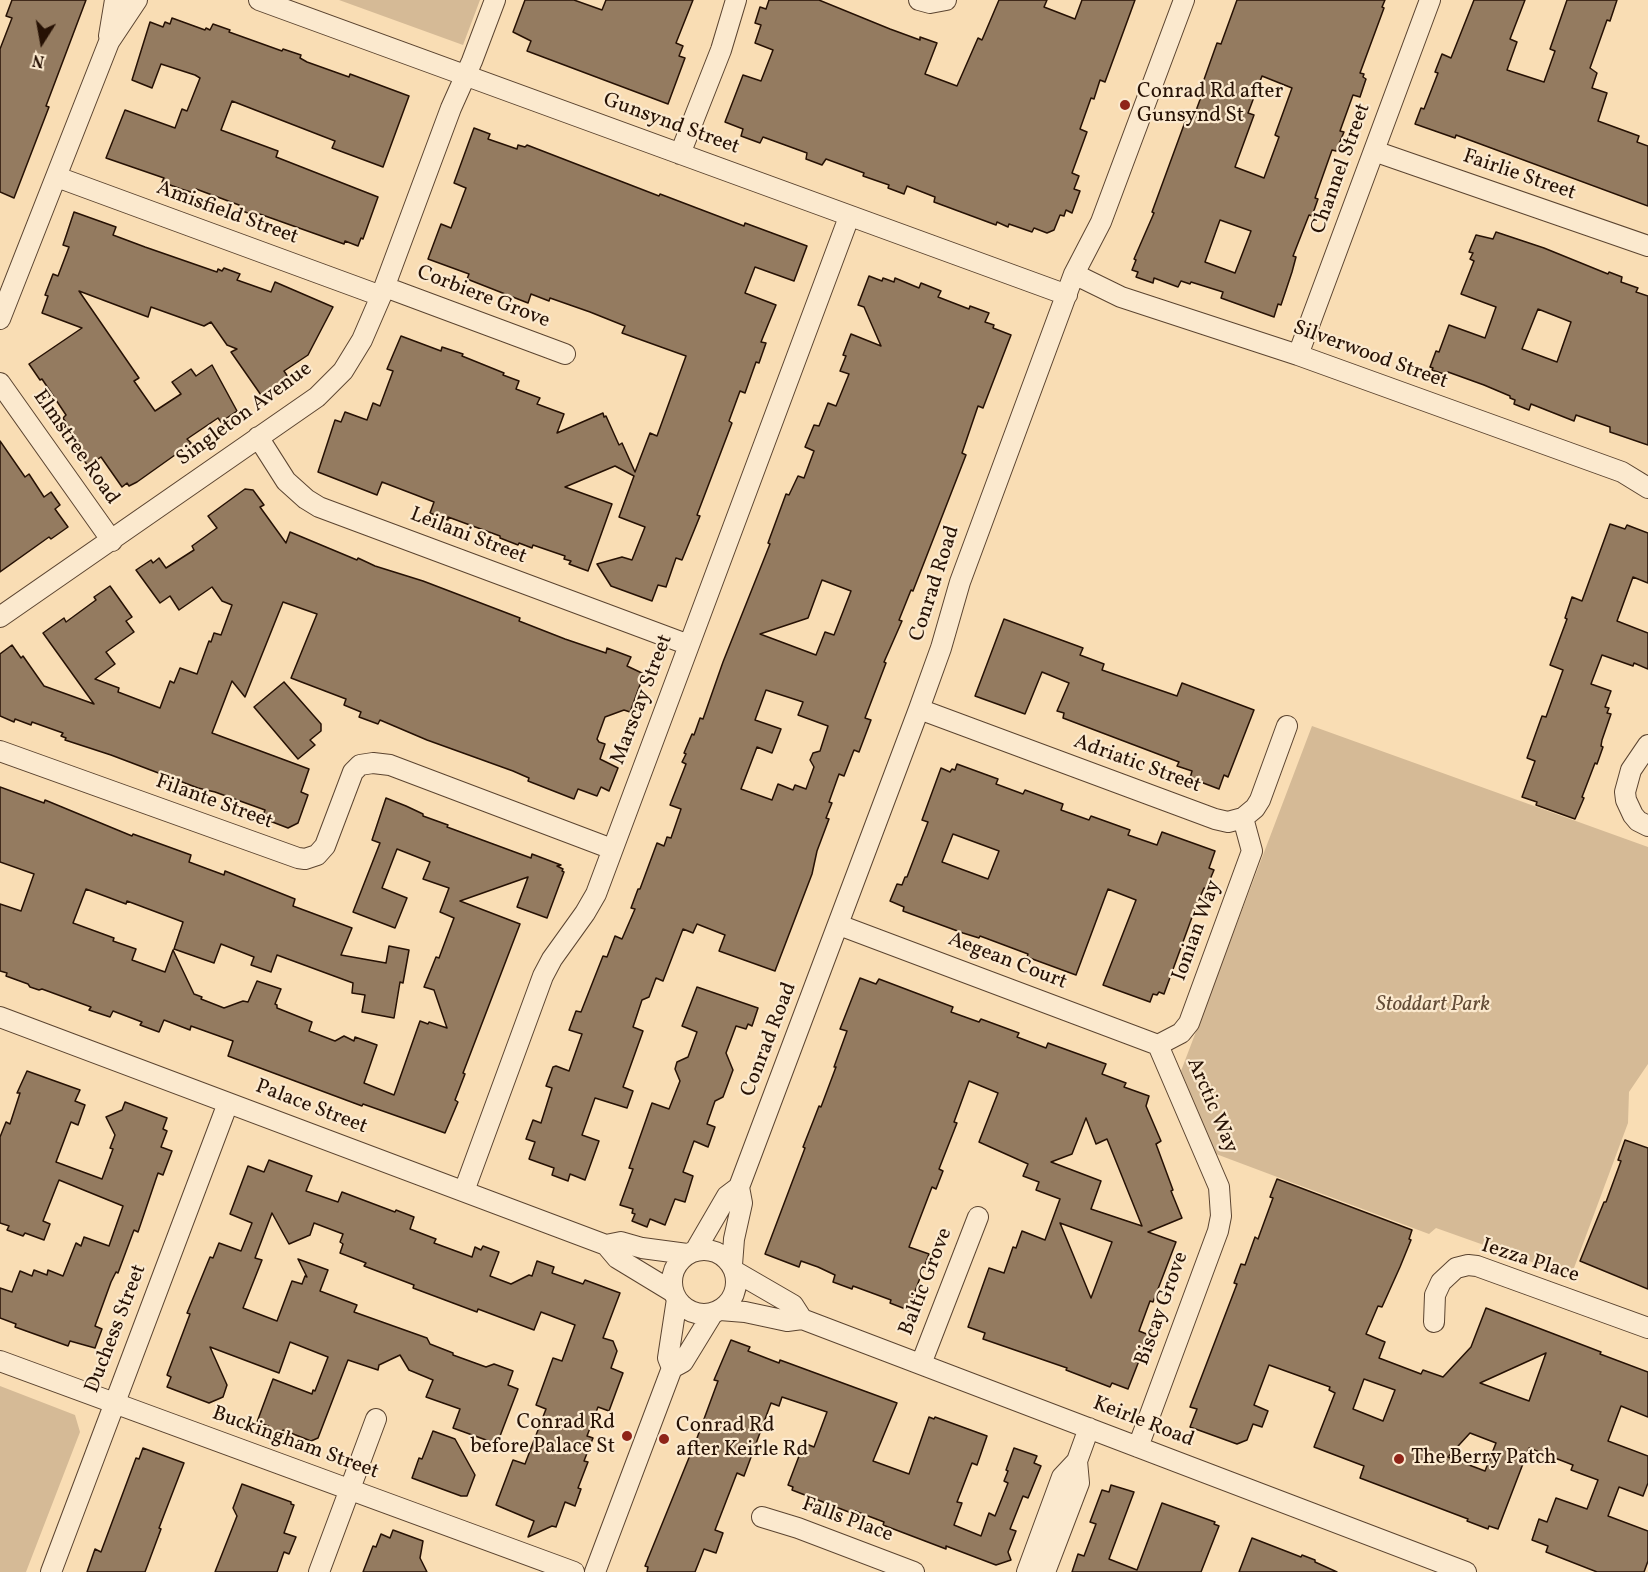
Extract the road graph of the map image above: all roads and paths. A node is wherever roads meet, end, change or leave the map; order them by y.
1 (114, 0) edge
2 (137, 0) edge
3 (259, 0) edge
4 (495, 0) edge
5 (736, 0) edge
6 (919, 0) edge
7 (946, 0) edge
8 (1184, 0) edge
9 (1430, 0) edge
10 (109, 42) junction
11 (465, 76) junction
12 (1374, 151) junction
13 (680, 154) junction
14 (57, 177) junction
15 (849, 217) junction
16 (1648, 246) edge
17 (1074, 274) junction
18 (383, 291) junction
19 (1067, 295) junction
20 (0, 319) edge
21 (565, 354) dead end
22 (1298, 355) junction
23 (0, 383) edge
24 (258, 437) junction
25 (1648, 488) edge
26 (112, 541) junction
27 (0, 617) edge
28 (689, 645) junction
29 (919, 709) junction
30 (1287, 726) dead end
31 (1648, 745) edge
32 (0, 751) edge
33 (1243, 818) junction
34 (1648, 826) edge
35 (612, 849) junction
36 (839, 925) junction
37 (2, 1023) edge
38 (1158, 1045) junction
39 (228, 1103) junction
40 (739, 1187) junction
41 (1219, 1187) joint
42 (464, 1191) junction
43 (978, 1217) dead end
44 (606, 1245) junction
45 (691, 1252) junction
46 (734, 1268) junction
47 (675, 1296) junction
48 (717, 1312) junction
49 (802, 1319) junction
50 (1434, 1322) dead end
51 (1648, 1328) edge
52 (0, 1361) edge
53 (921, 1364) junction
54 (672, 1368) junction
55 (115, 1402) junction
56 (376, 1419) dead end
57 (1089, 1428) junction
58 (1138, 1446) junction
59 (1077, 1461) junction
60 (350, 1490) junction
61 (762, 1517) dead end
62 (51, 1572) edge
63 (319, 1572) edge
64 (574, 1572) edge
65 (595, 1572) edge
66 (914, 1572) edge
67 (1027, 1572) edge
68 (1045, 1572) edge
69 (1466, 1572) edge

1 - 10 street
2 - 10 street
3 - 11 street, Gunsynd Street
4 - 11 street, Singleton Avenue
5 - 13 street
6 - 7 street
8 - 17 street, Conrad Road
9 - 12 street, Channel Street
10 - 14 street
11 - 13 street, Gunsynd Street
11 - 18 street, Singleton Avenue
12 - 16 street, Fairlie Street
12 - 22 street, Channel Street
13 - 15 street, Gunsynd Street
14 - 18 street, Amisfield Street
14 - 20 street
15 - 19 street, Gunsynd Street
15 - 28 street, Marscay Street
17 - 19 street, Conrad Road
17 - 22 street, Silverwood Street
18 - 21 street, Corbiere Grove
18 - 24 street, Singleton Avenue
19 - 29 street, Conrad Road
22 - 25 street, Silverwood Street
23 - 26 street, Elmstree Road
24 - 26 street, Singleton Avenue
24 - 28 street, Leilani Street
26 - 27 street, Singleton Avenue
28 - 35 street, Marscay Street
29 - 33 street, Adriatic Street
29 - 36 street, Conrad Road
30 - 33 street
31 - 34 street
32 - 35 street, Filante Street
33 - 38 street, Ionian Way
35 - 42 street, Marscay Street
36 - 38 street, Aegean Court
36 - 40 street, Conrad Road
37 - 39 street, Palace Street
38 - 41 street, Arctic Way
39 - 42 street, Palace Street
39 - 55 street, Duchess Street
40 - 45 street, Conrad Road
40 - 46 street, Conrad Road
41 - 58 street, Biscay Grove
42 - 44 street, Palace Street
43 - 53 street, Baltic Grove
44 - 45 street, Palace Street
44 - 47 street, Palace Street
45 - 46 street
45 - 47 street
46 - 48 street
46 - 49 street, Keirle Road
47 - 48 street
47 - 54 street
48 - 49 street, Keirle Road
48 - 54 street
49 - 53 street, Keirle Road
50 - 51 street, Iezza Place
52 - 55 street, Buckingham Street
53 - 57 street, Keirle Road
54 - 65 street
55 - 60 street, Buckingham Street
55 - 62 street, Duchess Street
56 - 60 street
57 - 58 street, Keirle Road
57 - 59 street
58 - 69 street, Keirle Road
59 - 67 street
59 - 68 street
60 - 63 street
60 - 64 street, Buckingham Street
61 - 66 street, Falls Place

